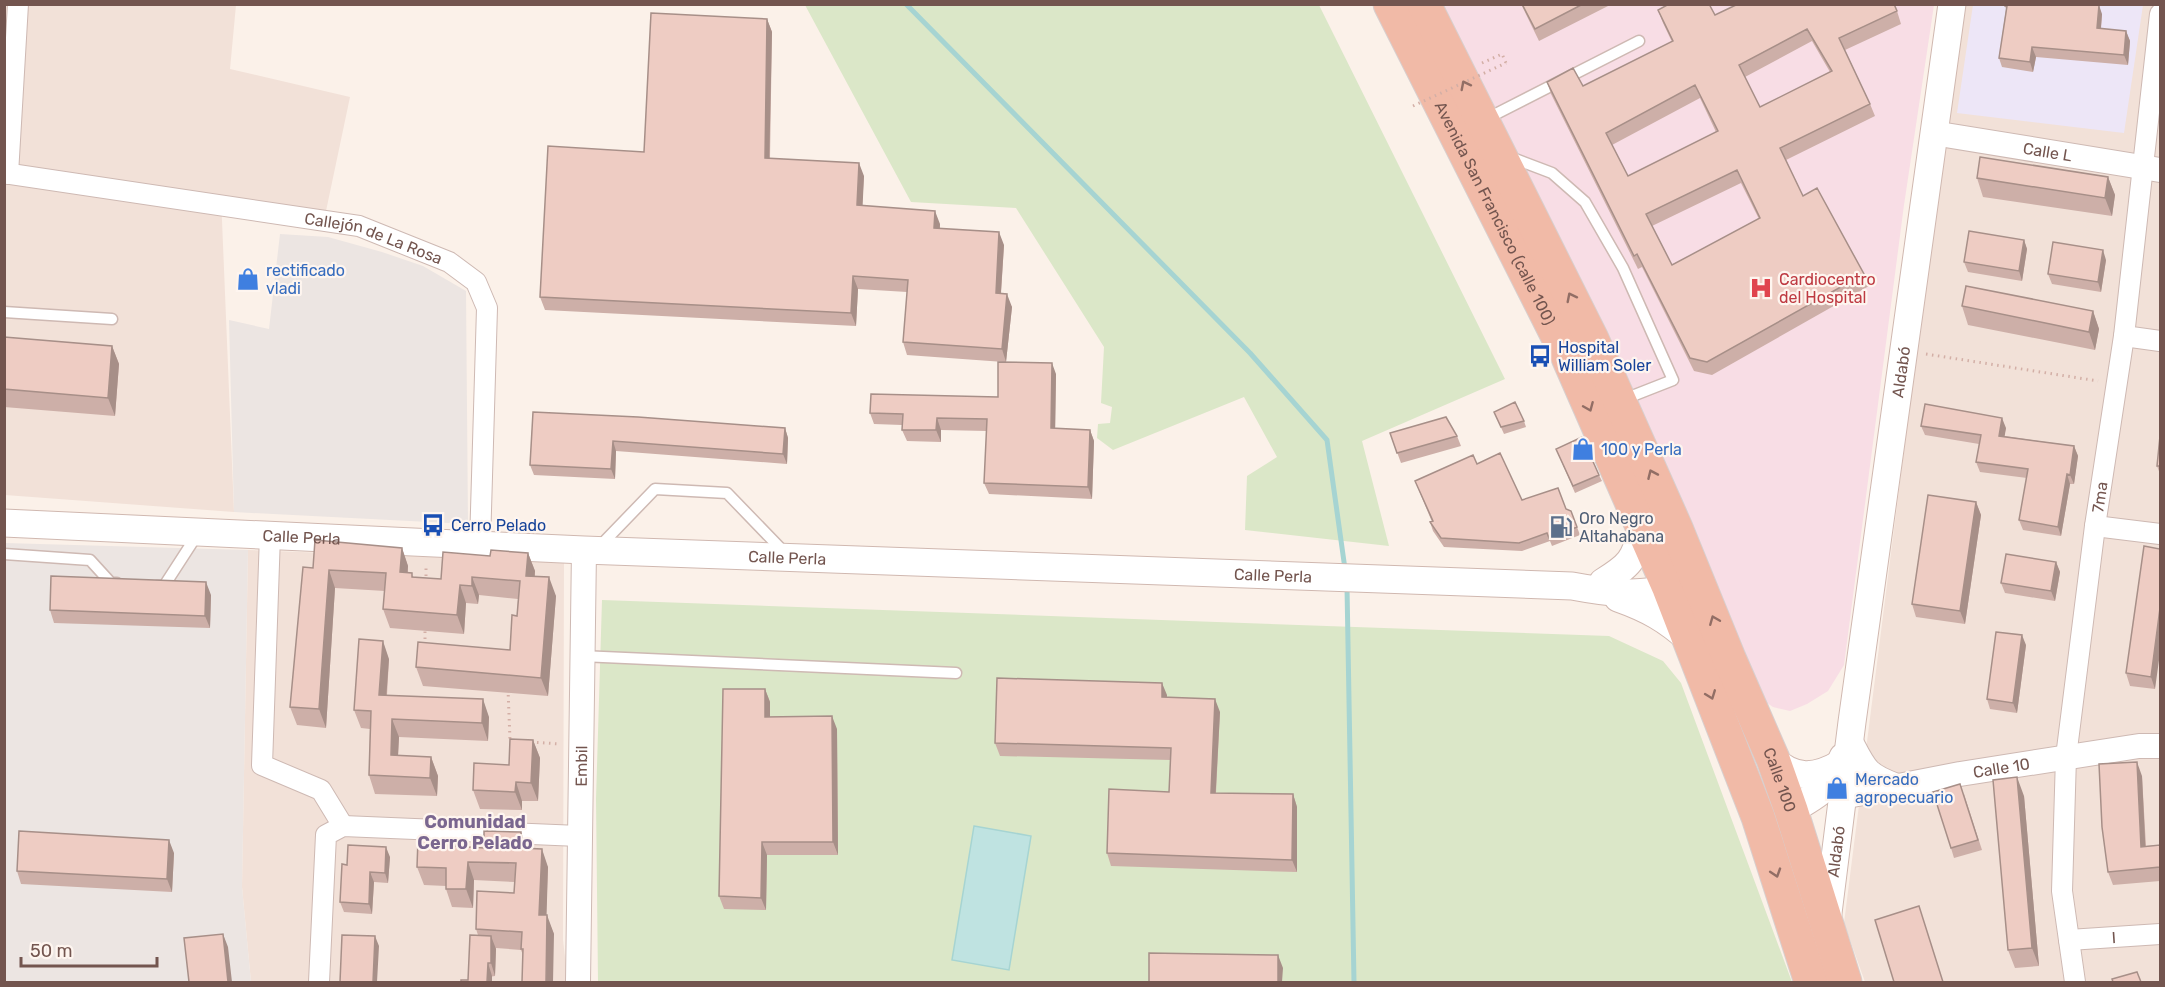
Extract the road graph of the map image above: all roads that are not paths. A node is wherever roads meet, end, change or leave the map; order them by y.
1 (18, 4) edge
2 (1390, 4) edge
3 (1424, 4) edge
4 (1952, 4) edge
5 (2160, 14) edge
6 (1639, 41) dead end
7 (1483, 121) junction
8 (1933, 133) junction
9 (1498, 153) junction
10 (2152, 169) edge
11 (6, 173) edge
12 (4, 312) edge
13 (112, 319) dead end
14 (2124, 336) junction
15 (2160, 341) edge
16 (1619, 401) junction
17 (4, 523) edge
18 (2095, 526) junction
19 (1642, 529) junction
20 (199, 532) junction
21 (2160, 534) edge
22 (270, 535) junction
23 (480, 544) junction
24 (590, 550) junction
25 (4, 554) edge
26 (789, 558) junction
27 (1684, 585) junction
28 (1601, 586) junction
29 (1690, 640) junction
30 (581, 656) junction
31 (956, 673) dead end
32 (2160, 746) edge
33 (1845, 752) junction
34 (2066, 757) junction
35 (1773, 759) junction
36 (1897, 786) junction
37 (1842, 797) junction
38 (1791, 810) junction
39 (1758, 817) junction
40 (343, 826) junction
41 (579, 836) junction
42 (1827, 926) junction
43 (2160, 934) edge
44 (2069, 940) junction
45 (319, 982) edge
46 (578, 982) edge
47 (1811, 982) edge
48 (1845, 982) edge
49 (2075, 982) edge

1 - 11 street
2 -> 19 highway, Avenida San Francisco (calle 100)
7 -> 3 highway, Avenida San Francisco (calle 100)
4 - 8 main road, Aldabó
5 - 10 street, 7ma
6 - 7 lane
7 - 9 highway, Avenida San Francisco (calle 100)
8 - 10 street, Calle L
8 - 33 main road, Aldabó
16 -> 9 highway, Avenida San Francisco (calle 100)
9 - 16 lane
10 - 14 street, 7ma
11 - 23 street, Callejón de La Rosa
12 - 13 lane
14 - 15 street
14 - 18 street, 7ma
27 -> 16 highway, Avenida San Francisco (calle 100)
17 - 20 main road, Calle Perla
18 - 21 street
18 - 34 street, 7ma
19 - 27 highway, Avenida San Francisco (calle 100)
19 - 28 main road
20 - 22 main road, Calle Perla
20 - 25 lane
22 - 23 main road, Calle Perla
22 - 40 street
23 - 24 main road, Calle Perla
24 - 26 main road, Calle Perla
24 - 26 lane
24 - 30 street, Embil
26 - 28 main road, Calle Perla
27 - 28 main road, Calle Perla
27 - 29 highway, Calle 100
35 -> 27 highway, Calle 100
28 - 29 main road
29 -> 39 highway, Calle 100
30 - 31 lane
30 - 41 street, Embil
32 - 34 street, Calle 10
33 - 35 main road
33 - 36 street
33 - 37 main road, Aldabó
33 - 38 main road, Aldabó
34 - 36 street, Calle 10
34 - 44 street, 7ma
35 - 38 highway, Calle 100
36 - 37 street, Calle 10
37 - 38 main road
37 - 42 main road, Aldabó
38 - 39 highway
38 - 42 highway, Calle 100
39 -> 47 highway, Calle 100
40 - 41 street
40 - 45 street
41 - 46 street, Embil
42 - 48 highway, Calle 100
43 - 44 street, I
44 - 49 street, 7ma

